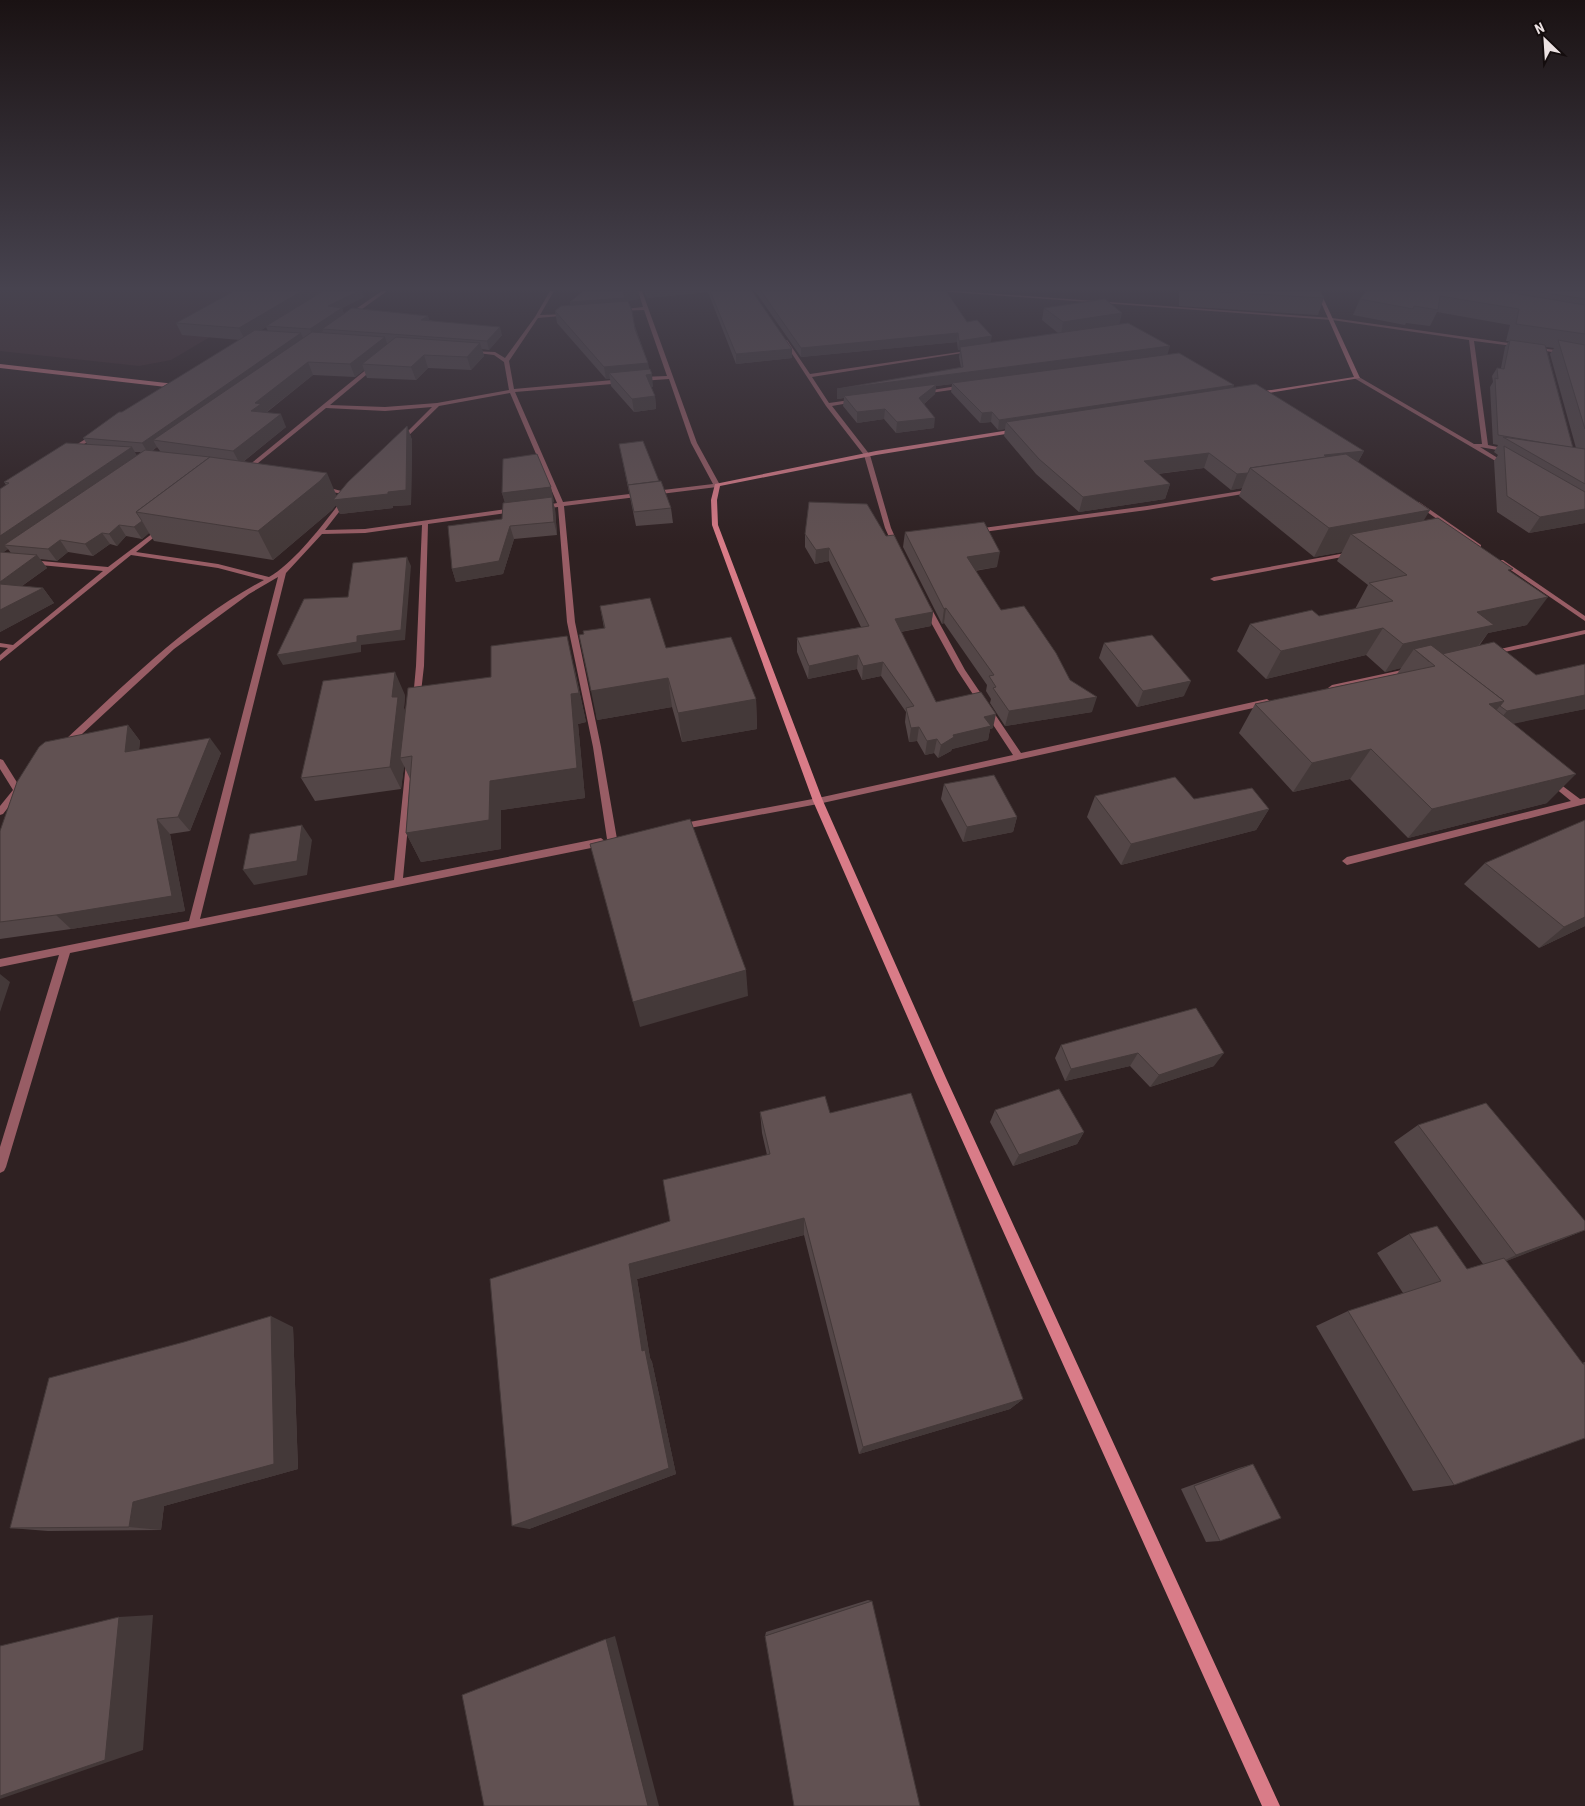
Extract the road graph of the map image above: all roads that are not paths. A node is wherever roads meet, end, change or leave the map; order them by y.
1 (81, 375) edge
2 (362, 375) edge
3 (509, 375) edge
4 (813, 375) edge
5 (1476, 375) edge
6 (808, 376) joint
7 (669, 377) joint
8 (1357, 378) joint
9 (629, 380) edge
10 (639, 380) edge
11 (183, 381) edge
12 (175, 386) junction
13 (972, 386) edge
14 (167, 391) edge
15 (512, 391) junction
16 (914, 394) edge
17 (1250, 395) edge
18 (866, 400) edge
19 (437, 404) junction
20 (828, 405) junction
21 (324, 406) junction
22 (103, 430) edge
23 (1024, 430) edge
24 (1470, 444) junction
25 (396, 446) edge
26 (1485, 446) junction
27 (71, 450) junction
28 (80, 450) edge
29 (1520, 452) edge
30 (63, 455) edge
31 (866, 455) junction
32 (1511, 468) edge
33 (259, 472) edge
34 (717, 485) junction
35 (312, 486) edge
36 (356, 487) edge
37 (1265, 489) edge
38 (350, 494) junction
39 (1413, 500) edge
40 (561, 504) junction
41 (532, 508) edge
42 (522, 509) edge
43 (425, 522) junction
44 (169, 523) edge
45 (320, 532) junction
46 (971, 532) edge
47 (1462, 534) junction
48 (1452, 536) edge
49 (903, 539) edge
50 (893, 540) junction
51 (1486, 551) edge
52 (130, 553) junction
53 (1357, 553) edge
54 (901, 556) edge
55 (1495, 557) edge
56 (21, 561) edge
57 (109, 569) junction
58 (283, 572) junction
59 (1214, 579) dead end
60 (269, 580) junction
61 (920, 594) edge
62 (1585, 619) edge
63 (1585, 632) edge
64 (0, 645) edge
65 (14, 647) junction
66 (1479, 655) edge
67 (0, 659) edge
68 (1420, 672) edge
69 (1326, 689) edge
70 (1278, 700) edge
71 (416, 705) edge
72 (61, 749) edge
73 (411, 755) edge
74 (1019, 757) junction
75 (0, 762) edge
76 (1541, 773) edge
77 (24, 783) edge
78 (17, 789) junction
79 (818, 801) junction
80 (1582, 802) edge
81 (0, 812) edge
82 (668, 829) edge
83 (1347, 861) dead end
84 (398, 884) junction
85 (193, 925) junction
86 (66, 950) junction
87 (0, 963) edge
88 (0, 1167) edge
89 (1271, 1806) edge

1 - 12 street
2 - 21 street
3 - 15 street
4 - 6 street
5 - 26 street
6 - 20 street
7 - 10 street
7 - 34 street
8 - 17 street
8 - 24 street
9 - 15 street
11 - 12 street
12 - 14 street
13 - 16 street
15 - 19 street
15 - 40 street
18 - 20 street
19 - 21 street
19 - 25 street
20 - 31 street
21 - 33 street
22 - 27 street
23 - 31 street
24 - 26 street
24 - 32 street
26 - 29 street
27 - 28 street
27 - 30 street
31 - 34 street
31 - 50 street
34 - 40 street
34 - 79 street
35 - 38 street
36 - 38 street
37 - 46 street
38 - 45 street
39 - 47 street
40 - 41 street
40 - 84 street
42 - 43 street
43 - 45 street
43 - 71 street
44 - 52 street
45 - 58 street
47 - 48 street
47 - 51 street
49 - 50 street
50 - 54 street
52 - 57 street
52 - 60 street
53 - 59 street
55 - 62 street
56 - 57 street
57 - 65 street
58 - 60 street
58 - 85 street
60 - 72 street
61 - 74 street
63 - 66 street
64 - 65 street
65 - 67 street
68 - 69 street
70 - 74 street
73 - 84 street
74 - 79 street
75 - 78 street
76 - 80 street
77 - 78 street
78 - 81 street
79 - 82 street
79 - 89 street
80 - 83 street
84 - 85 street
85 - 86 street
86 - 87 street
86 - 88 street

